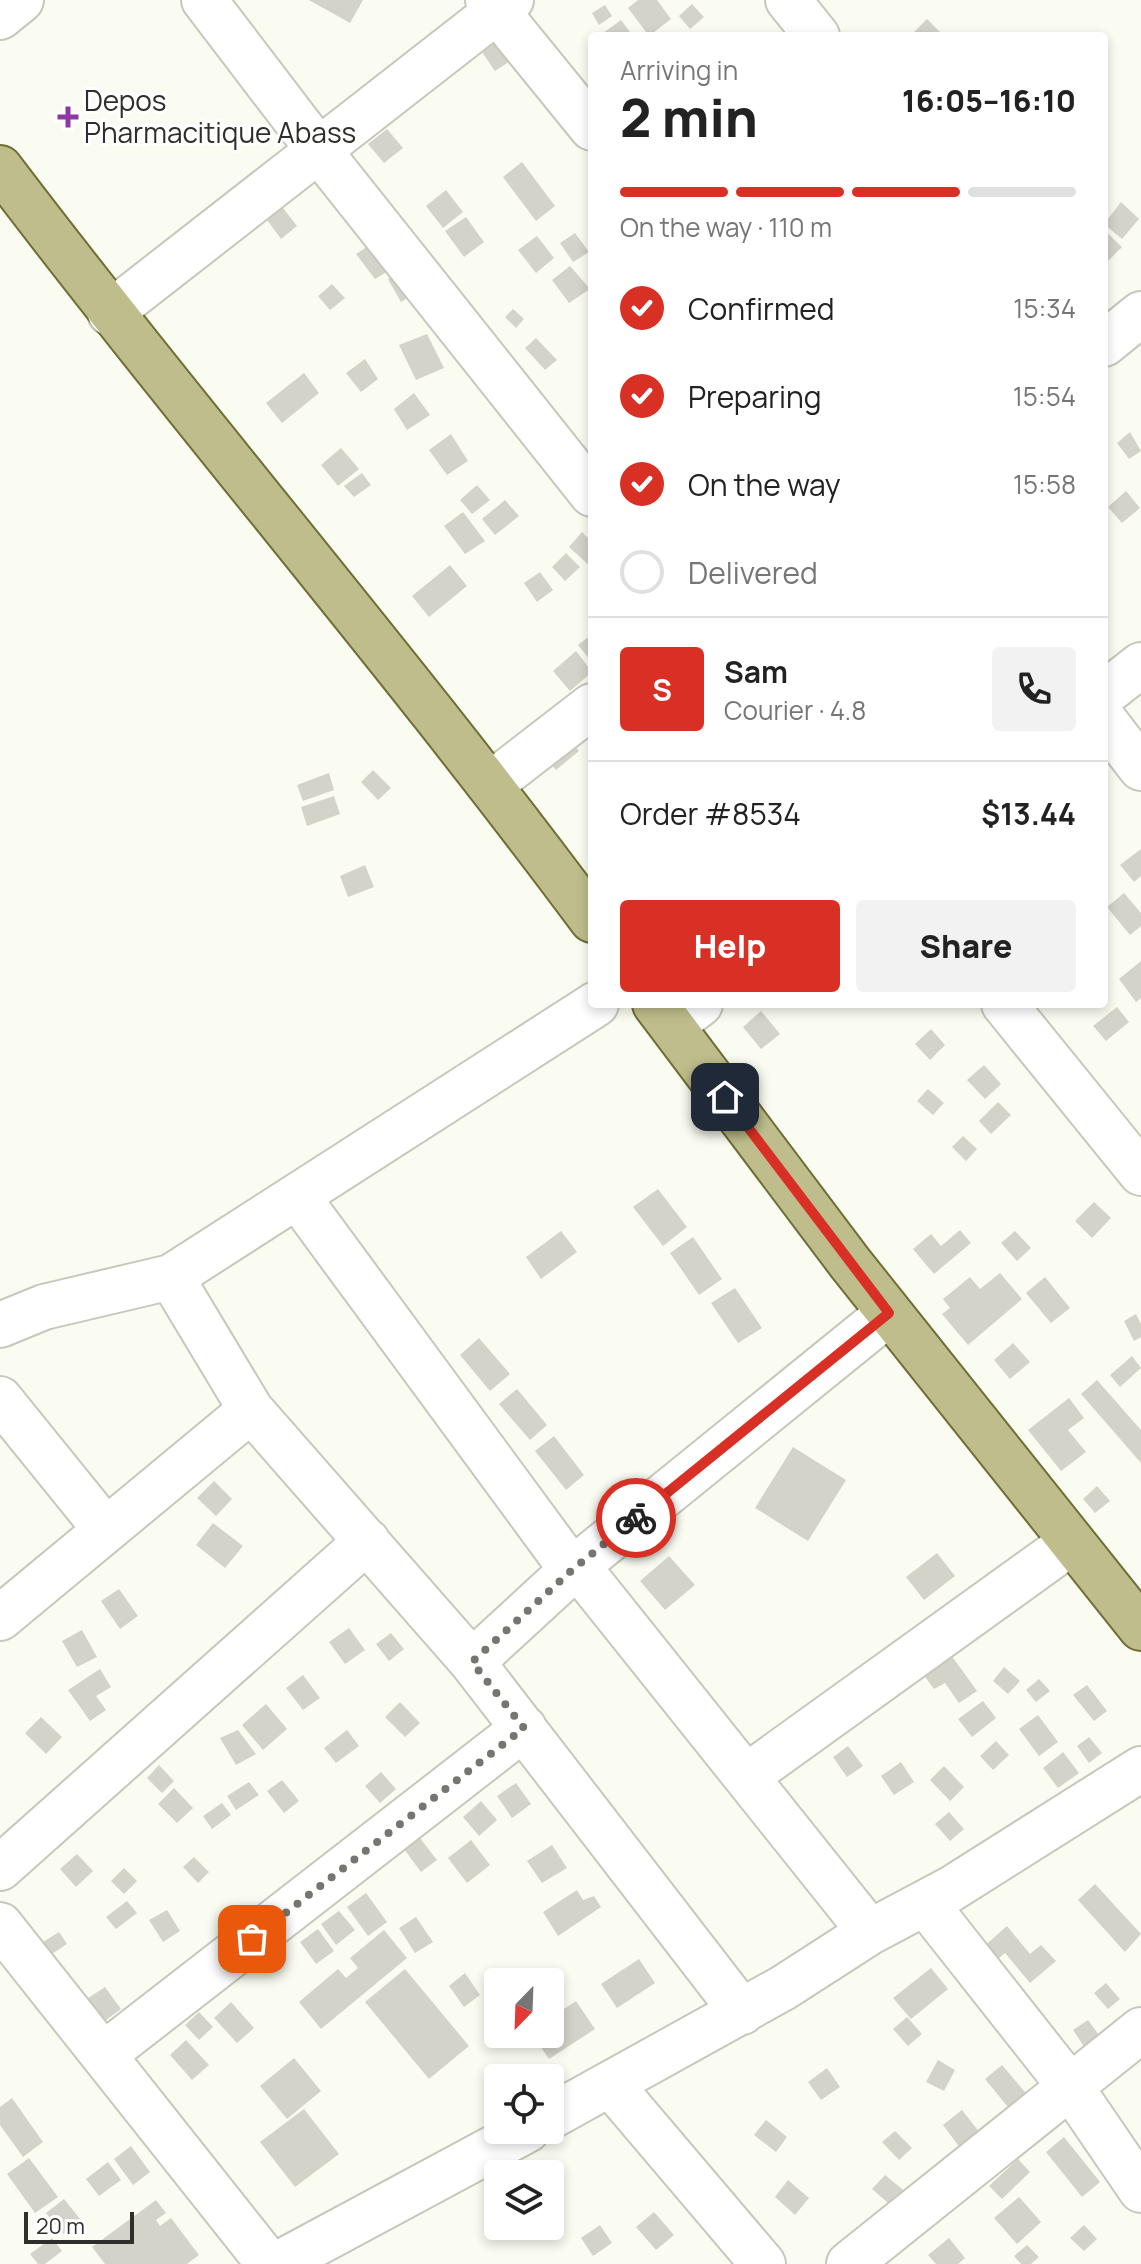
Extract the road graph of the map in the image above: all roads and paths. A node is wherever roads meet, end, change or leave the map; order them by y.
1 (21, 0) edge
2 (204, 0) edge
3 (788, 0) edge
4 (499, 3) edge
5 (0, 17) edge
6 (814, 32) edge
7 (588, 123) edge
8 (320, 152) junction
9 (0, 168) edge
10 (110, 313) junction
11 (1141, 314) edge
12 (1108, 341) edge
13 (588, 489) edge
14 (1141, 665) edge
15 (1108, 691) edge
16 (588, 709) edge
17 (1108, 725) edge
18 (1141, 768) edge
19 (491, 784) junction
20 (588, 915) edge
21 (590, 1008) edge
22 (1007, 1008) edge
23 (676, 1011) edge
24 (1141, 1173) edge
25 (297, 1196) junction
26 (171, 1277) junction
27 (889, 1313) junction
28 (0, 1325) edge
29 (0, 1399) edge
30 (251, 1410) junction
31 (106, 1530) junction
32 (367, 1541) junction
33 (1072, 1542) junction
34 (572, 1570) junction
35 (0, 1618) edge
36 (1141, 1628) edge
37 (472, 1662) junction
38 (524, 1728) junction
39 (1141, 1769) edge
40 (747, 1776) junction
41 (0, 1868) edge
42 (926, 1904) junction
43 (0, 1925) edge
44 (870, 1932) junction
45 (742, 2012) junction
46 (1141, 2030) edge
47 (103, 2055) junction
48 (611, 2085) junction
49 (1072, 2089) junction
50 (564, 2110) edge
51 (501, 2144) edge
52 (1141, 2190) edge
53 (269, 2264) edge
54 (278, 2264) edge
55 (763, 2264) edge
56 (849, 2264) edge

1 - 5 street
2 - 8 street
3 - 6 street
4 - 7 street
4 - 8 street
8 - 10 street
8 - 13 street
9 - 10 main road
10 - 19 main road
11 - 12 street
14 - 15 street
16 - 19 street
17 - 18 street
19 - 20 main road
21 - 25 street
22 - 24 street
23 - 27 main road
25 - 26 street
25 - 34 street
26 - 28 street
26 - 30 street
27 - 33 main road
27 - 34 street
29 - 31 street
30 - 31 street
30 - 32 street
31 - 35 street
32 - 37 street
32 - 41 street
33 - 36 main road
33 - 40 street
34 - 37 street
34 - 40 street
37 - 38 street
38 - 45 street
38 - 47 street
39 - 42 street
40 - 44 street
42 - 44 street
42 - 49 street
43 - 47 street
44 - 45 street
45 - 48 street
46 - 49 street
47 - 53 street
48 - 50 street
48 - 55 street
49 - 52 street
49 - 56 street
51 - 54 street

